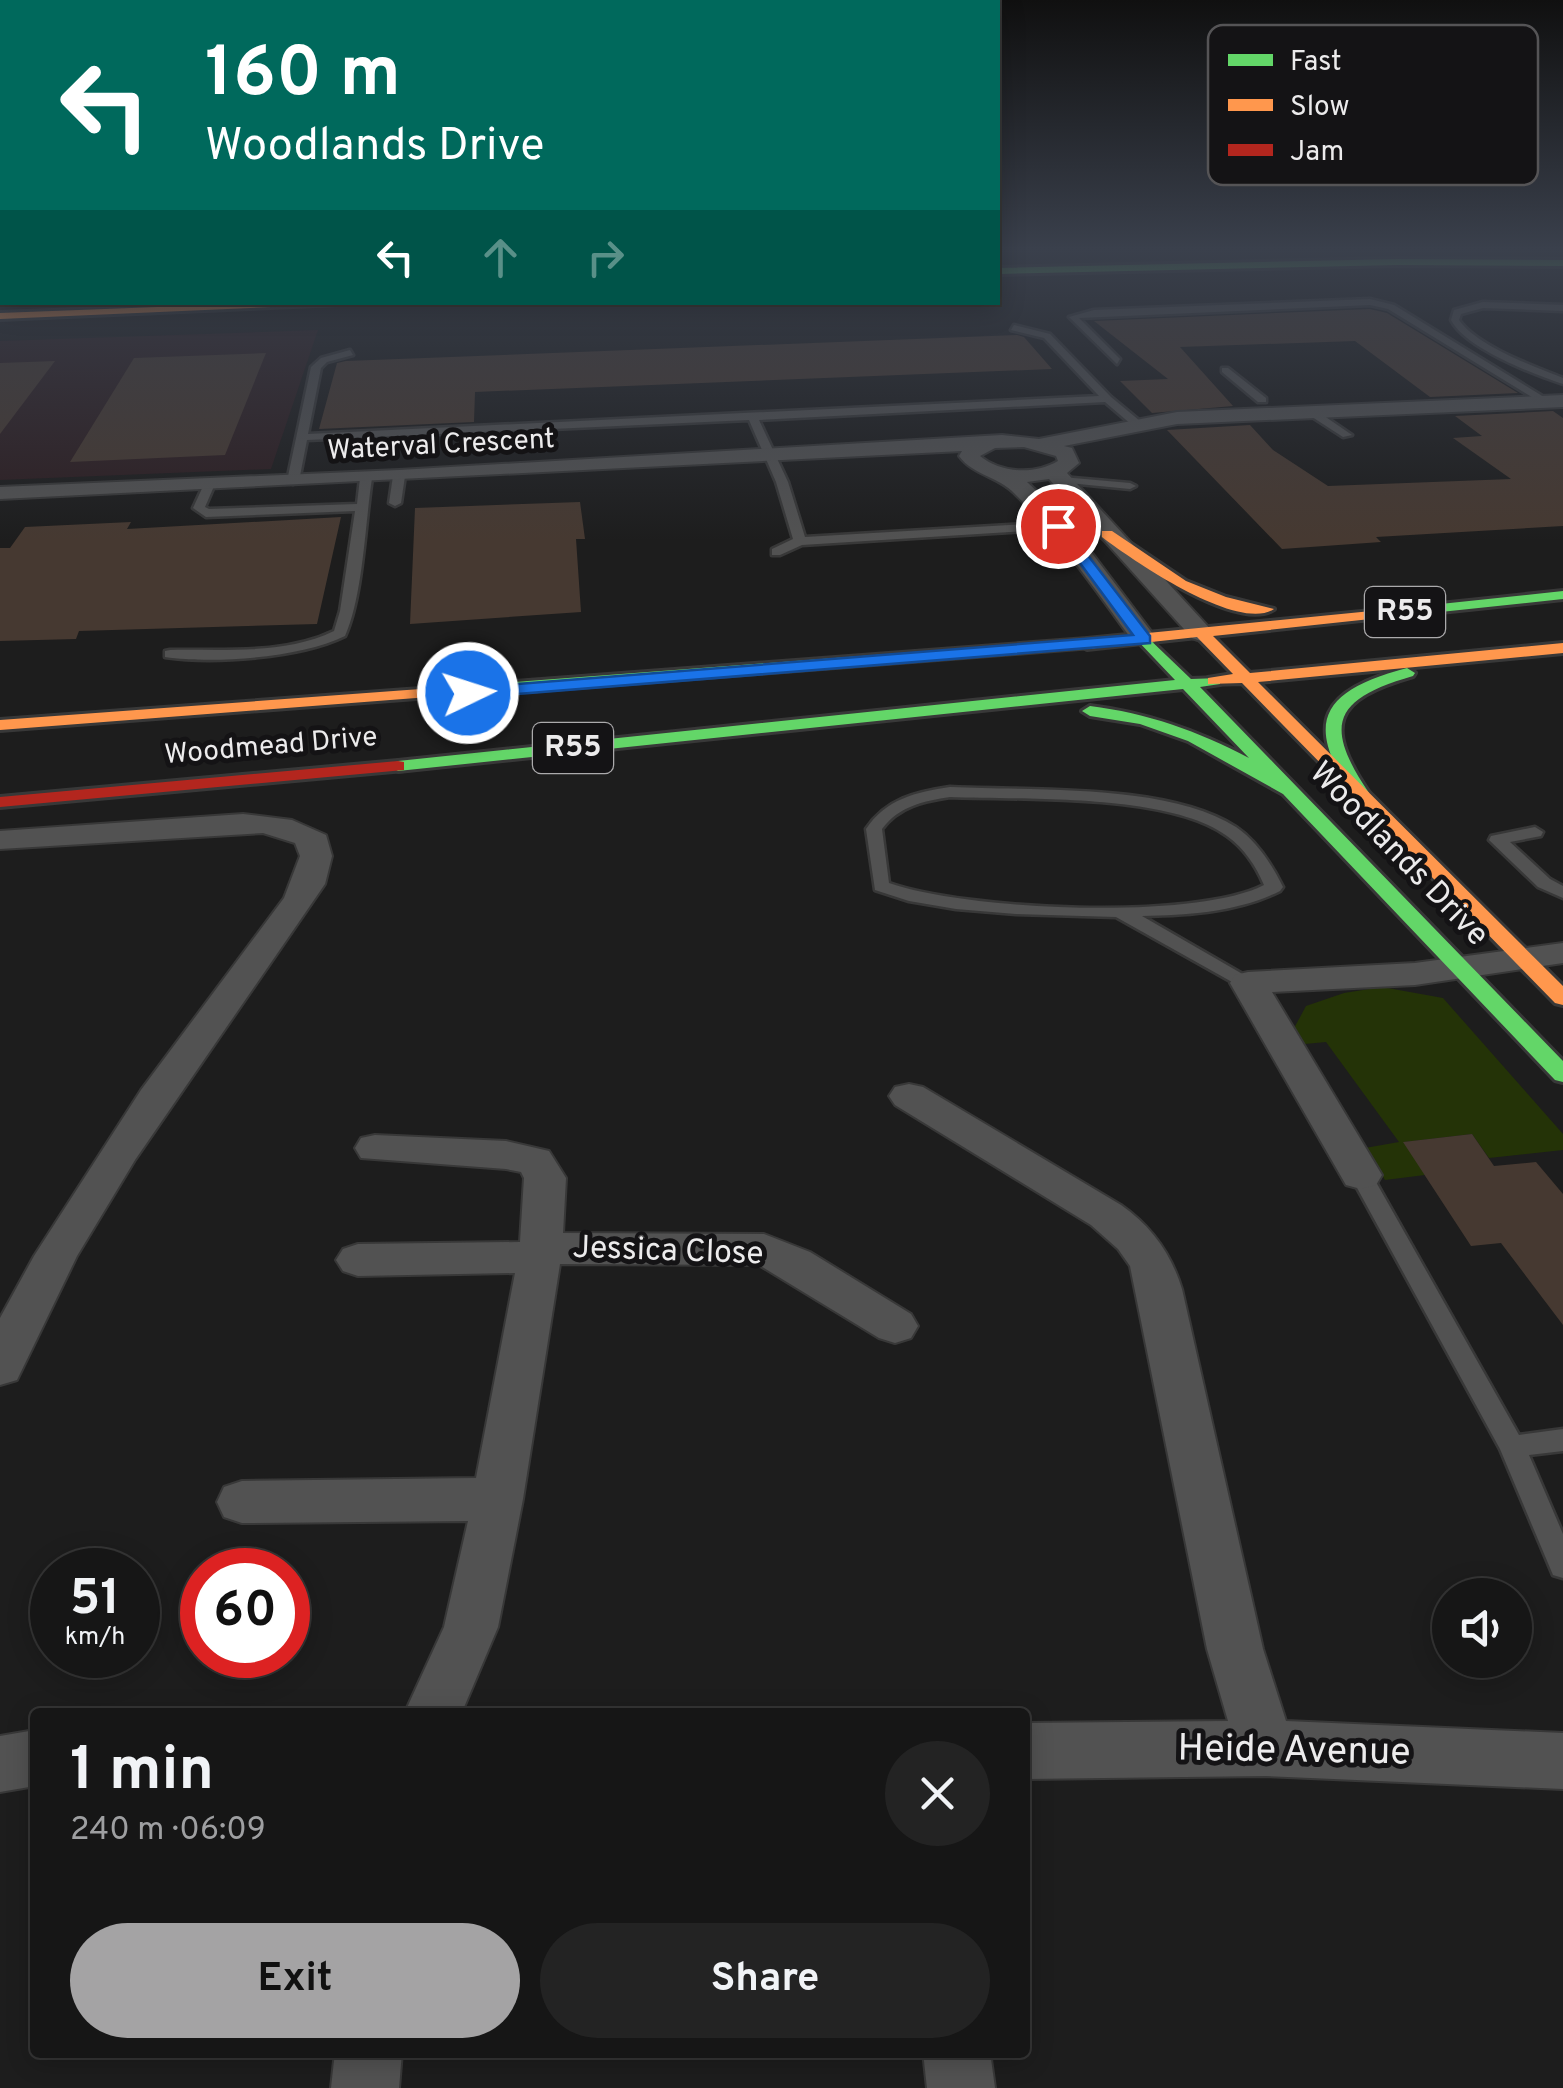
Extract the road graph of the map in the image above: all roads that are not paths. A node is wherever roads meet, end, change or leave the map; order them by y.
1 (1056, 345) edge
2 (1102, 345) edge
3 (1458, 345) edge
4 (1490, 345) edge
5 (350, 353) dead end
6 (1118, 361) dead end
7 (1225, 370) dead end
8 (1563, 381) edge
9 (1107, 399) junction
10 (1262, 400) dead end
11 (1558, 405) edge
12 (754, 417) junction
13 (1332, 422) junction
14 (1136, 423) junction
15 (304, 436) junction
16 (988, 444) junction
17 (1041, 444) junction
18 (885, 452) junction
19 (772, 457) junction
20 (980, 467) junction
21 (1062, 470) junction
22 (1008, 474) junction
23 (399, 476) junction
24 (366, 478) junction
25 (294, 481) junction
26 (209, 484) junction
27 (1130, 486) dead end
28 (0, 493) edge
29 (394, 504) dead end
30 (362, 507) junction
31 (1058, 526) junction
32 (1107, 534) junction
33 (800, 541) junction
34 (776, 552) dead end
35 (1563, 596) edge
36 (1506, 601) junction
37 (1200, 633) junction
38 (1144, 639) junction
39 (1563, 649) edge
40 (170, 654) dead end
41 (1244, 676) junction
42 (1184, 684) junction
43 (958, 706) junction
44 (0, 726) edge
45 (1289, 790) junction
46 (1360, 793) junction
47 (0, 802) edge
48 (1535, 832) dead end
49 (0, 840) edge
50 (1563, 893) edge
51 (1119, 911) junction
52 (1563, 953) edge
53 (1524, 959) junction
54 (1464, 968) junction
55 (1248, 984) junction
56 (1563, 998) edge
57 (1563, 1075) edge
58 (909, 1096) dead end
59 (376, 1148) dead end
60 (1361, 1175) joint
61 (540, 1252) junction
62 (358, 1260) dead end
63 (896, 1326) dead end
64 (0, 1367) edge
65 (1563, 1440) edge
66 (1512, 1447) junction
67 (498, 1499) junction
68 (242, 1502) dead end
69 (1563, 1566) edge
70 (436, 1708) edge
71 (1265, 1748) junction
72 (1030, 1750) edge
73 (30, 1759) edge
74 (1563, 1761) edge
75 (0, 1764) edge
76 (368, 2058) edge
77 (957, 2058) edge
78 (365, 2088) edge
79 (961, 2088) edge

1 - 9 lane
2 - 6 lane
3 - 11 lane
4 - 8 lane
5 - 15 lane
7 - 10 lane
9 - 12 lane
9 - 14 lane
11 - 13 street
12 - 15 lane
12 - 19 lane
13 - 14 street
13 - 21 street
14 - 17 street
15 - 25 lane
16 - 17 street, Waterval Crescent
16 - 18 street, Waterval Crescent
16 - 20 street
17 - 21 street
18 - 19 street, Waterval Crescent
18 - 20 street, Waterval Crescent
19 - 23 street, Waterval Crescent
19 - 33 lane
20 - 22 street, Waterval Crescent
21 - 22 street, Waterval Crescent
21 - 27 lane
21 - 32 street
22 - 31 street
23 - 24 street, Waterval Crescent
23 - 29 lane
24 - 25 street, Waterval Crescent
24 - 30 lane
25 - 26 street, Waterval Crescent
26 - 28 street, Waterval Crescent
26 - 30 lane
30 - 40 lane
31 - 33 lane
31 - 38 street
32 - 36 main road
32 - 37 street
33 - 34 lane
35 - 36 main road, Woodmead Drive / R55
36 - 37 main road, Woodmead Drive / R55
37 - 38 main road, Woodmead Drive / R55
37 - 41 main road, Woodlands Drive
38 - 42 main road, Woodlands Drive
38 - 44 main road, Woodmead Drive / R55
39 - 41 main road, Woodmead Drive / R55
39 - 46 main road
41 - 42 main road, Woodmead Drive / R55
41 - 46 main road, Woodlands Drive
42 - 43 main road, Woodmead Drive / R55
42 - 45 main road, Woodlands Drive
43 - 45 main road
43 - 47 main road, Woodmead Drive / R55
45 - 54 main road, Woodlands Drive
46 - 53 main road, Woodlands Drive
48 - 50 lane
49 - 64 street
51 - 51 lane
51 - 55 lane
52 - 53 street
53 - 54 street
53 - 56 main road, Woodlands Drive
54 - 55 street
54 - 57 main road, Woodlands Drive
55 - 60 street
58 - 71 street
59 - 61 street, Jessica Close
60 - 66 lane
61 - 62 street, Jessica Close
61 - 63 street, Jessica Close
61 - 67 street, Jessica Close
65 - 66 lane
66 - 69 lane
67 - 68 street
67 - 70 street, Jessica Close
71 - 72 street, Heide Avenue
71 - 74 street, Heide Avenue
73 - 75 street
76 - 78 street
77 - 79 street

